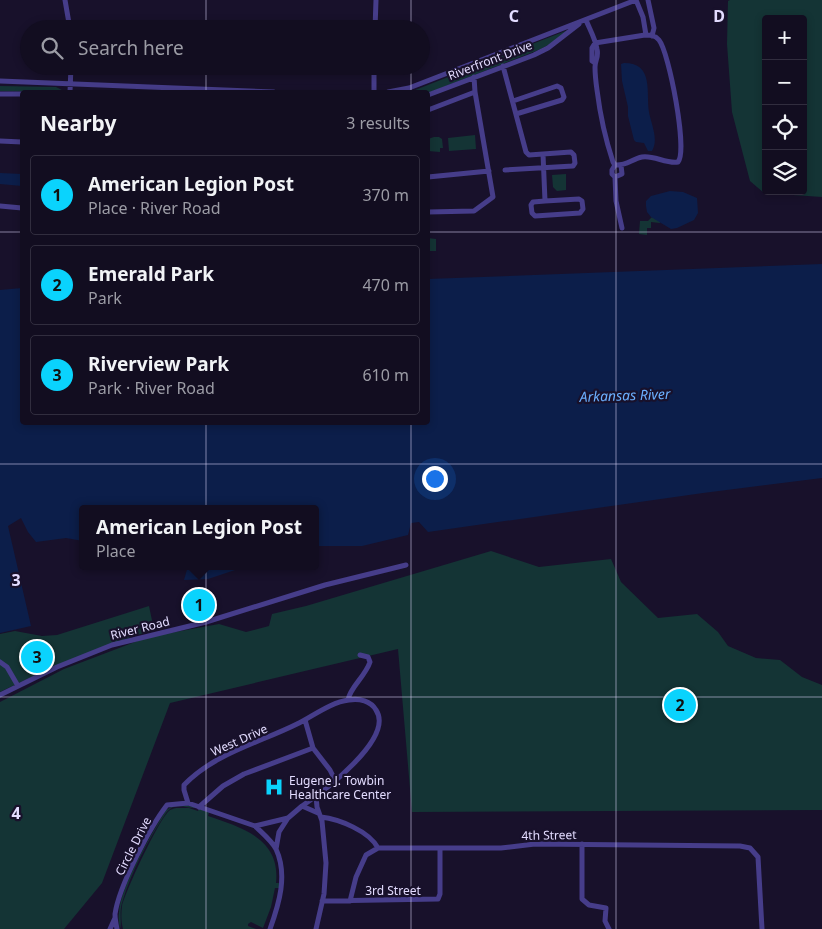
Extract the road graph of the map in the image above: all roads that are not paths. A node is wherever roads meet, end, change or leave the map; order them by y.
1 (65, 0) edge
2 (376, 0) edge
3 (636, 0) edge
4 (648, 0) edge
5 (651, 15) junction
6 (643, 17) junction
7 (68, 20) edge
8 (375, 20) edge
9 (584, 21) junction
10 (649, 35) junction
11 (595, 43) junction
12 (503, 66) junction
13 (71, 75) edge
14 (374, 75) edge
15 (474, 77) junction
16 (0, 82) edge
17 (71, 84) junction
18 (70, 90) edge
19 (223, 90) edge
20 (374, 90) edge
21 (398, 90) edge
22 (475, 92) junction
23 (0, 94) edge
24 (20, 94) edge
25 (430, 94) edge
26 (513, 101) junction
27 (430, 109) edge
28 (516, 114) junction
29 (0, 141) edge
30 (20, 142) edge
31 (542, 154) junction
32 (618, 165) junction
33 (543, 168) junction
34 (505, 170) dead end
35 (489, 171) junction
36 (430, 177) edge
37 (615, 177) junction
38 (545, 201) junction
39 (0, 206) edge
40 (20, 208) edge
41 (430, 212) edge
42 (622, 228) dead end
43 (406, 565) dead end
44 (360, 655) dead end
45 (0, 662) edge
46 (18, 686) junction
47 (0, 695) edge
48 (348, 700) junction
49 (306, 720) junction
50 (313, 748) junction
51 (335, 780) junction
52 (316, 796) junction
53 (188, 803) junction
54 (302, 806) junction
55 (199, 807) junction
56 (320, 815) junction
57 (288, 818) junction
58 (255, 826) junction
59 (582, 844) junction
60 (378, 848) junction
61 (440, 848) junction
62 (276, 849) junction
63 (322, 901) junction
64 (350, 901) junction
65 (115, 918) junction
66 (110, 929) edge
67 (117, 929) edge
68 (270, 929) edge
69 (316, 929) edge
70 (610, 929) edge
71 (762, 929) edge

1 - 7 street
2 - 8 street
3 - 6 street
3 - 9 street, Riverfront Drive
4 - 5 street
5 - 6 street
5 - 10 street
6 - 10 street
9 - 11 street
9 - 12 street, Riverfront Drive
9 - 21 street, Riverfront Drive
10 - 11 street
10 - 32 street
11 - 32 street
12 - 15 street, Riverfront Drive
12 - 26 street
13 - 17 street
14 - 20 street
15 - 22 street
15 - 25 street, Riverfront Drive
16 - 17 street
17 - 18 street
17 - 19 street
22 - 27 street
22 - 35 street
23 - 24 street
26 - 28 street
26 - 28 street
28 - 31 street
29 - 30 street
31 - 33 street
31 - 33 street
32 - 37 street
32 - 37 street
33 - 34 street
33 - 38 street
35 - 36 street
35 - 41 street
37 - 42 street
38 - 38 street
39 - 40 street
43 - 46 street, River Road
44 - 48 street
45 - 46 street
46 - 47 street, River Road
48 - 49 street, West Drive
48 - 51 street
49 - 50 street
49 - 53 street, West Drive
50 - 51 street
50 - 55 street
51 - 52 street
52 - 54 street
52 - 56 street
53 - 55 street
53 - 65 street, Circle Drive
54 - 56 street
54 - 57 street
55 - 58 street
56 - 60 street
56 - 63 street
57 - 58 street
57 - 62 street
58 - 62 street
59 - 61 street, 4th Street
59 - 70 street
59 - 71 street, 4th Street
60 - 61 street, 4th Street
60 - 64 street
61 - 64 street, 3rd Street
62 - 68 street
63 - 64 street, 3rd Street
63 - 69 street
65 - 66 street
65 - 67 street

